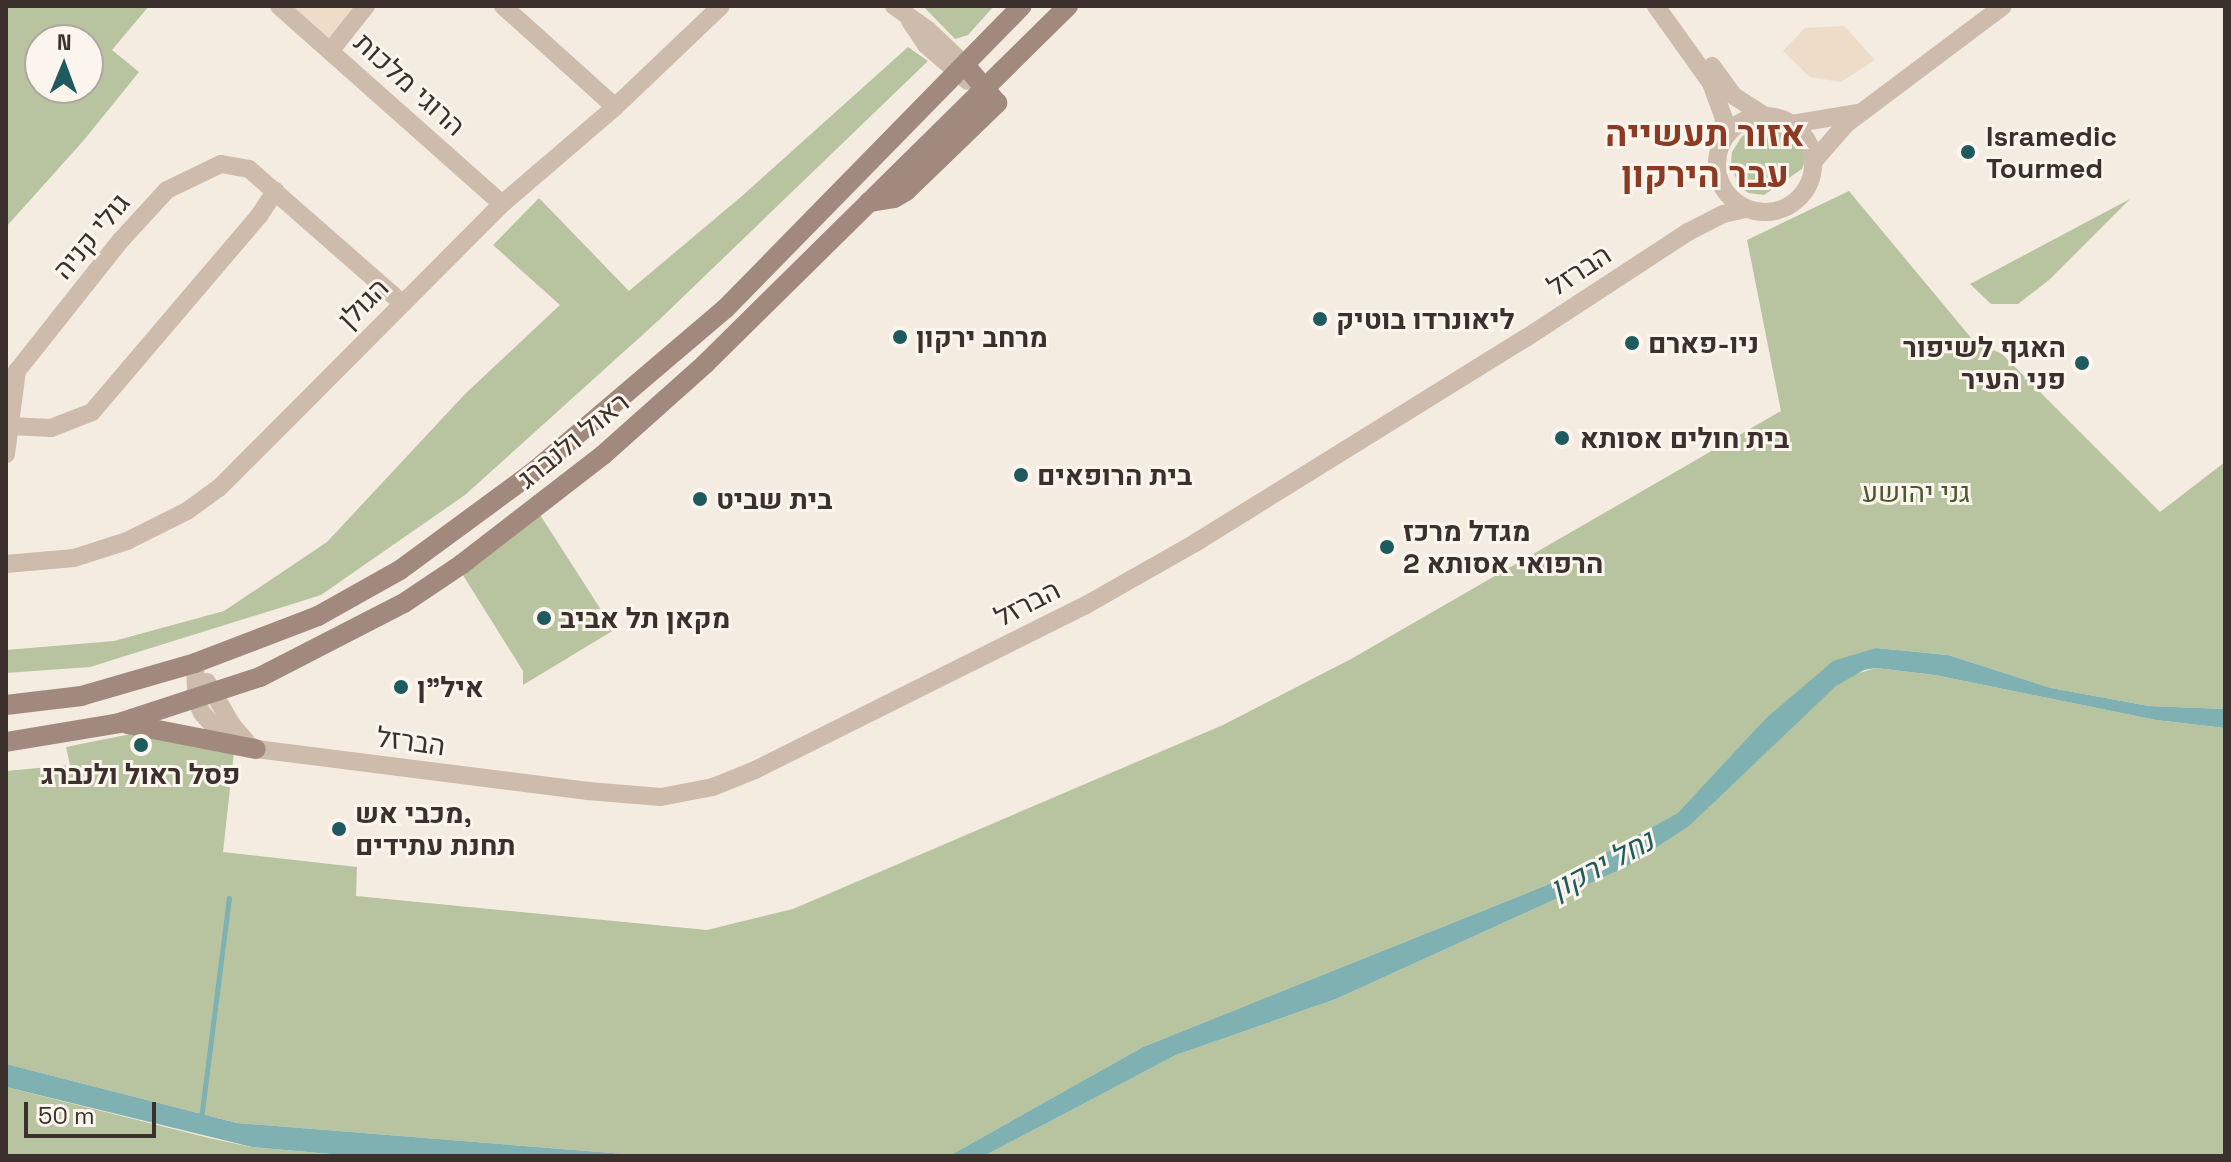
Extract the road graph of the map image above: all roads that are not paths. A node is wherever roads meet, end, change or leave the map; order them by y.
1 (279, 6) edge
2 (366, 6) edge
3 (503, 6) edge
4 (721, 6) edge
5 (894, 6) edge
6 (1022, 6) edge
7 (1068, 6) edge
8 (1656, 6) edge
9 (1670, 6) edge
10 (2003, 6) edge
11 (331, 50) junction
12 (961, 70) junction
13 (985, 91) junction
14 (615, 107) junction
15 (1861, 112) junction
16 (1765, 116) junction
17 (1792, 124) junction
18 (1720, 146) junction
19 (1813, 162) junction
20 (275, 191) junction
21 (502, 204) junction
22 (1747, 209) junction
23 (402, 303) junction
24 (10, 426) junction
25 (6, 454) edge
26 (6, 564) edge
27 (195, 663) junction
28 (205, 696) junction
29 (6, 705) edge
30 (119, 723) junction
31 (6, 742) edge
32 (256, 749) junction

1 - 11 street, הרוגי מלכות
2 - 11 street
3 - 14 street
4 - 14 street, הגולן
5 - 12 street
6 - 12 street, ראול ולנברג
7 - 13 street
8 - 18 street
9 - 16 street
10 - 15 street
11 - 21 street, הרוגי מלכות
12 - 13 street
12 - 27 street, ראול ולנברג
13 - 28 street, ראול ולנברג
14 - 21 street, הגולן
15 - 17 street
15 - 19 street
16 - 17 street
16 - 18 street
17 - 19 street
18 - 22 street
19 - 22 street
20 - 23 street, גולי קניה
20 - 24 street
20 - 24 street, גולי קניה
21 - 23 street, הגולן
22 - 32 street, הברזל
23 - 26 street, הגולן
24 - 25 street, גולי קניה
27 - 28 street
27 - 29 street, ראול ולנברג
28 - 30 street, ראול ולנברג
28 - 32 street
30 - 31 street, ראול ולנברג
30 - 32 street

